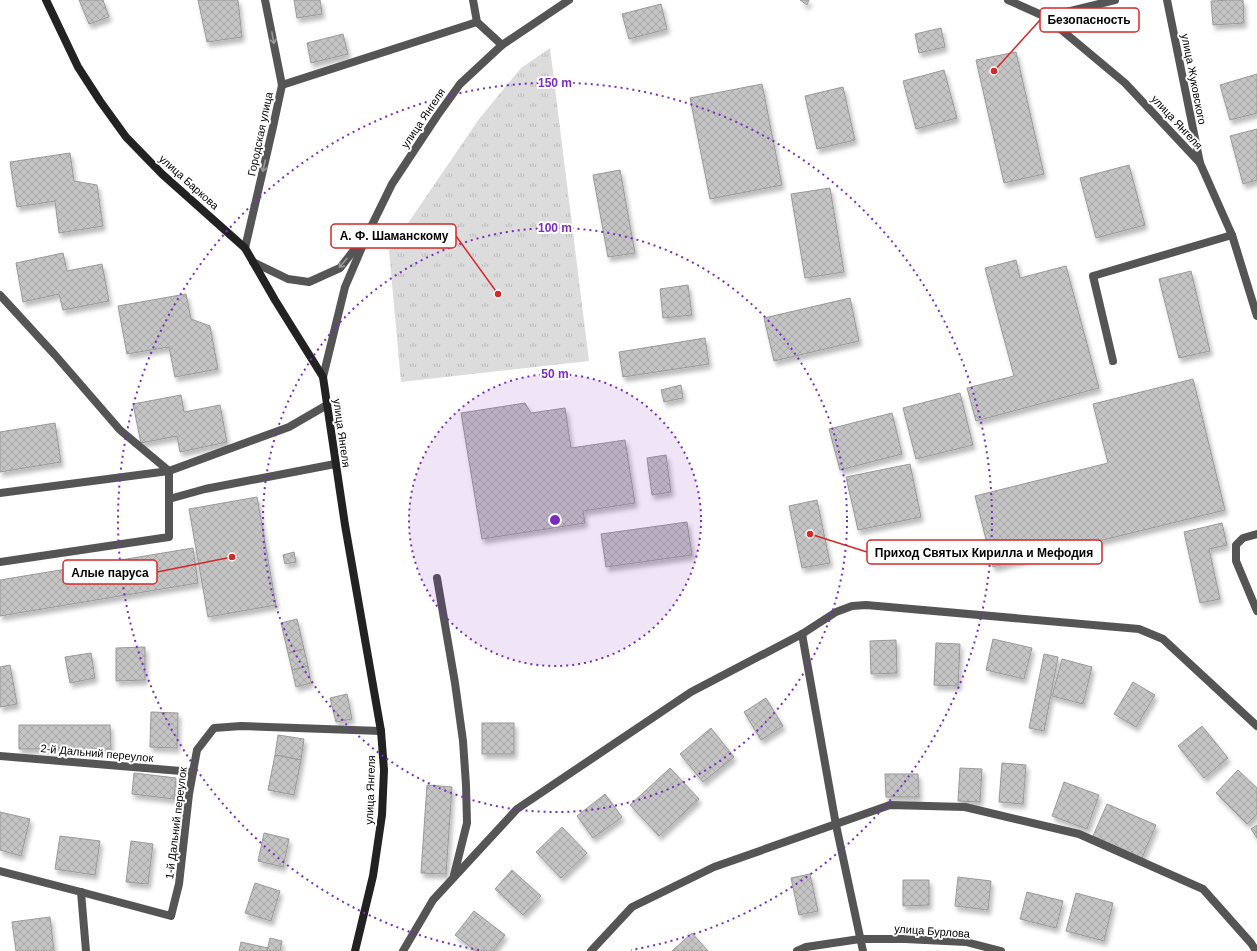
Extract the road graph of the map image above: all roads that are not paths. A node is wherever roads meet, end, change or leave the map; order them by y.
1 (46, 0) edge
2 (265, 0) edge
3 (473, 0) edge
4 (569, 0) edge
5 (1008, 0) edge
6 (1116, 0) edge
7 (1167, 0) edge
8 (1046, 17) junction
9 (477, 22) junction
10 (502, 46) junction
11 (282, 85) junction
12 (1200, 163) junction
13 (368, 233) junction
14 (1232, 235) junction
15 (245, 248) junction
16 (253, 262) junction
17 (0, 296) edge
18 (1257, 316) edge
19 (1113, 361) dead end
20 (323, 377) junction
21 (327, 405) junction
22 (335, 464) junction
23 (168, 471) junction
24 (0, 493) edge
25 (169, 498) junction
26 (1257, 534) edge
27 (0, 562) edge
28 (438, 578) dead end
29 (1257, 611) edge
30 (802, 634) junction
31 (1257, 726) edge
32 (381, 731) junction
33 (0, 756) edge
34 (193, 772) junction
35 (836, 825) junction
36 (0, 871) edge
37 (454, 878) junction
38 (81, 892) junction
39 (860, 939) junction
40 (86, 951) edge
41 (355, 951) edge
42 (403, 951) edge
43 (591, 951) edge
44 (797, 951) edge
45 (863, 951) edge
46 (1001, 951) edge
47 (1256, 951) edge

1 - 15 main road, улица Баркова
2 -> 11 street, Городская улица
3 - 9 street
4 - 10 street, улица Янгеля
5 - 8 street, улица Янгеля
6 - 8 street
7 - 12 street, улица Жуковского
8 - 12 street, улица Янгеля
9 - 10 street
9 - 11 street
10 - 13 street, улица Янгеля
11 -> 15 street, Городская улица
12 - 14 street, улица Янгеля
13 -> 16 street
13 - 20 street, улица Янгеля
14 - 18 street, улица Янгеля
14 - 19 street
15 - 16 main road, улица Баркова
16 - 20 main road, улица Баркова
17 - 23 street
20 - 21 main road, улица Янгеля
21 - 22 main road, улица Янгеля
21 - 23 street
22 - 25 street
22 - 32 main road, улица Янгеля
23 - 24 street
23 - 25 street
25 - 27 street
26 - 29 street
28 - 37 street
30 - 31 street
30 - 35 street
30 - 37 street
32 - 34 street, 1-й Дальний переулок
32 - 41 main road, улица Янгеля
33 - 34 street, 2-й Дальний переулок
34 - 38 street, 1-й Дальний переулок
35 - 39 street
35 - 43 street
35 - 47 street
36 - 38 street, 1-й Дальний переулок
37 - 42 street
38 - 40 street
39 - 44 street, улица Бурлова
39 - 45 street
39 - 46 street, улица Бурлова

